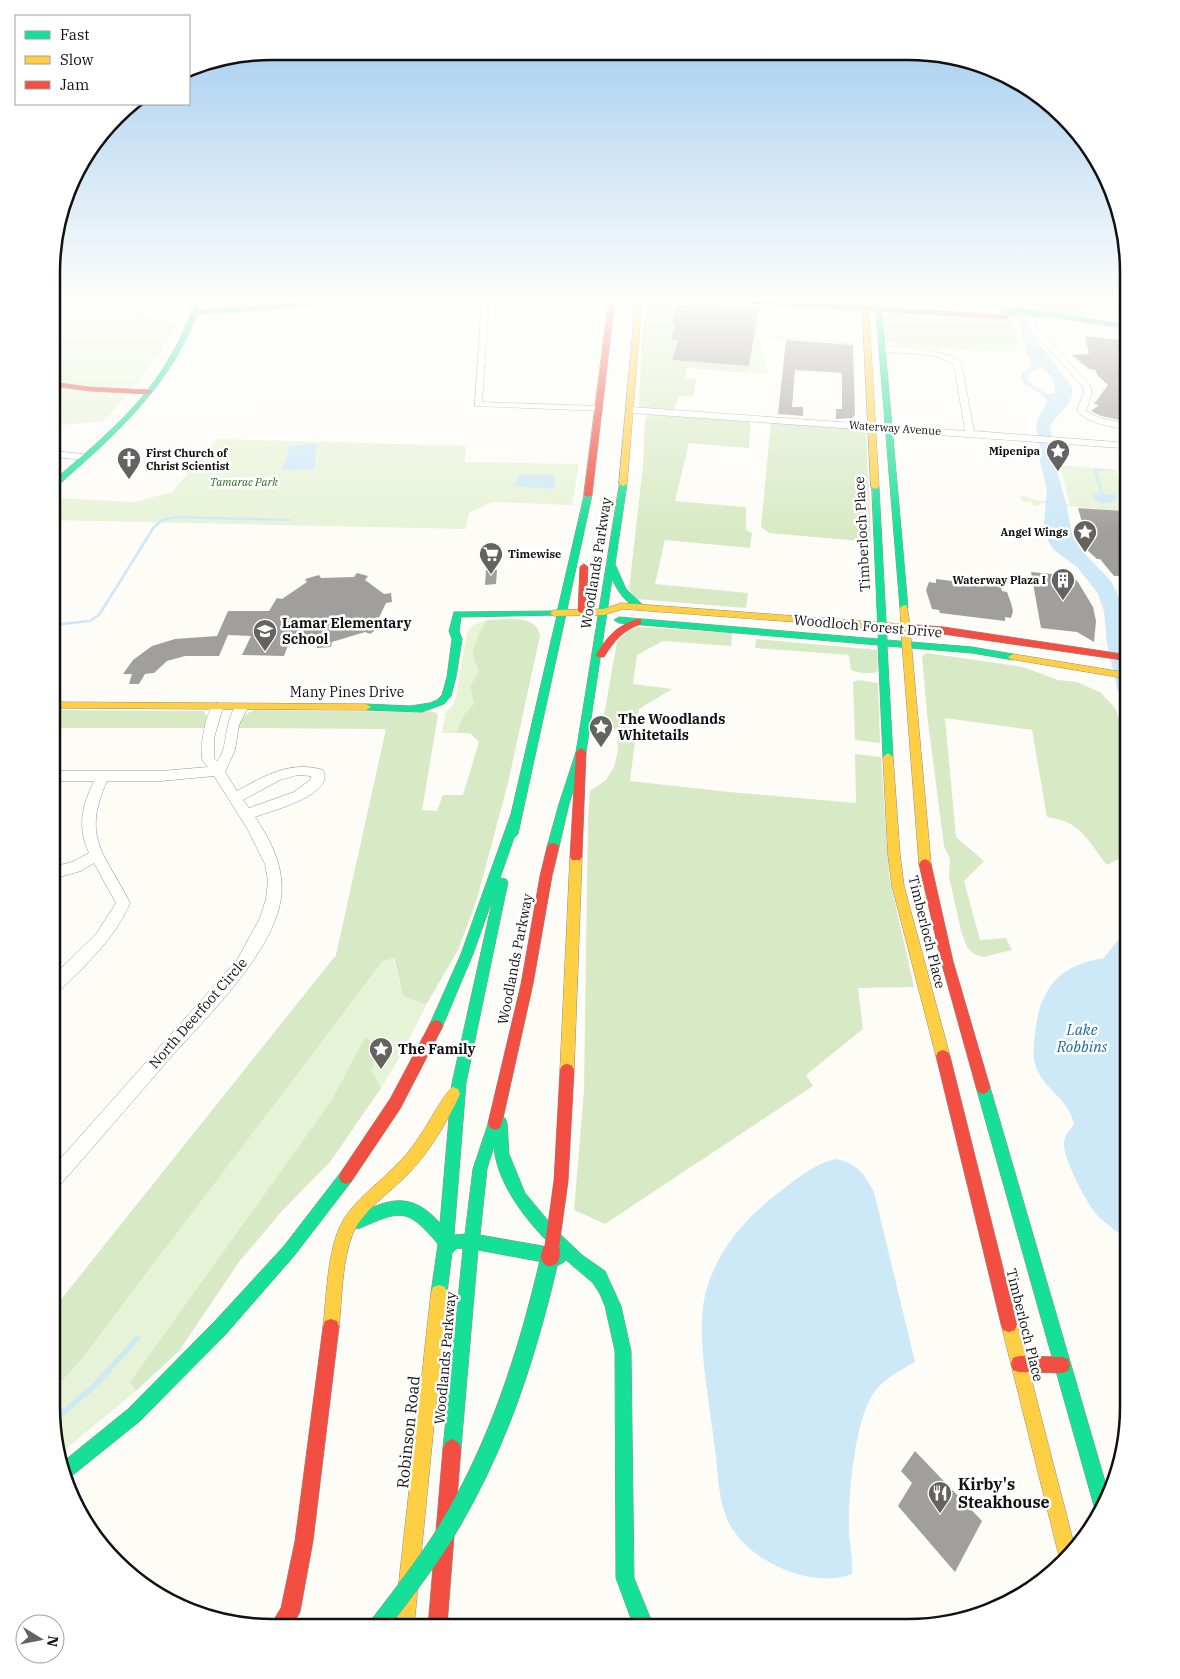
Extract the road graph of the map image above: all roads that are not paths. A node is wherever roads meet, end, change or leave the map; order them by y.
1 (160, 377) edge
2 (480, 377) edge
3 (603, 377) edge
4 (633, 377) edge
5 (869, 377) edge
6 (885, 377) edge
7 (960, 377) edge
8 (1079, 377) edge
9 (60, 385) edge
10 (149, 392) junction
11 (599, 408) junction
12 (631, 410) junction
13 (1120, 425) edge
14 (871, 426) junction
15 (888, 427) junction
16 (970, 433) junction
17 (1120, 445) edge
18 (60, 455) edge
19 (84, 457) junction
20 (60, 479) edge
21 (577, 548) junction
22 (612, 566) junction
23 (641, 607) junction
24 (563, 611) junction
25 (583, 611) junction
26 (604, 612) junction
27 (487, 614) junction
28 (638, 622) junction
29 (881, 625) junction
30 (904, 627) junction
31 (457, 638) junction
32 (882, 642) junction
33 (906, 644) junction
34 (1120, 656) edge
35 (595, 666) junction
36 (1120, 674) edge
37 (60, 705) edge
38 (217, 707) junction
39 (242, 707) junction
40 (581, 752) junction
41 (219, 770) junction
42 (60, 776) edge
43 (102, 777) junction
44 (235, 798) junction
45 (905, 798) junction
46 (247, 814) junction
47 (516, 815) junction
48 (96, 856) junction
49 (60, 871) edge
50 (60, 979) edge
51 (459, 1083) junction
52 (500, 1108) junction
53 (60, 1172) edge
54 (349, 1226) junction
55 (446, 1241) junction
56 (472, 1242) junction
57 (576, 1260) junction
58 (469, 1268) junction
59 (1019, 1364) junction
60 (1062, 1365) junction
61 (69, 1468) edge
62 (1100, 1496) edge
63 (1066, 1548) edge
64 (285, 1619) edge
65 (384, 1619) edge
66 (405, 1619) edge
67 (438, 1619) edge
68 (641, 1619) edge

1 - 10 main road
2 - 11 street
3 - 11 main road, Woodlands Parkway
4 - 12 main road, Woodlands Parkway
5 - 14 main road, Timberloch Place
6 - 15 main road, Timberloch Place
7 - 16 street
8 - 13 street
9 - 10 main road
10 - 19 main road
11 - 21 main road, Woodlands Parkway
12 - 14 street, Waterway Avenue
12 - 22 main road, Woodlands Parkway
14 - 15 street, Waterway Avenue
14 - 29 main road, Timberloch Place
15 - 16 street, Waterway Avenue
15 - 30 main road, Timberloch Place
16 - 17 street, Waterway Avenue
18 - 19 street
19 - 20 main road
21 - 24 main road, Woodlands Parkway
21 - 25 main road
22 - 23 main road
22 - 26 main road, Woodlands Parkway
23 - 26 main road, Woodloch Forest Drive
23 - 29 main road, Woodloch Forest Drive
24 - 25 main road, Woodloch Forest Drive
24 - 27 main road, Many Pines Drive
24 - 47 main road, Woodlands Parkway
25 - 26 main road, Woodloch Forest Drive
25 - 35 main road
26 - 28 main road, Woodloch Forest Drive
26 - 35 main road, Woodlands Parkway
27 - 31 main road
27 - 31 main road, Many Pines Drive
28 - 32 main road, Woodloch Forest Drive
28 - 35 main road
29 - 30 main road, Woodloch Forest Drive
29 - 32 main road, Timberloch Place
30 - 33 main road, Timberloch Place
30 - 34 main road, Woodloch Forest Drive
31 - 39 main road, Many Pines Drive
32 - 33 main road, Woodloch Forest Drive
32 - 45 main road, Timberloch Place
33 - 36 main road, Woodloch Forest Drive
33 - 45 main road, Timberloch Place
35 - 40 main road, Woodlands Parkway
37 - 38 main road, Many Pines Drive
38 - 39 main road, Many Pines Drive
38 - 41 street, North Deerfoot Circle
39 - 41 street
40 - 52 main road, Woodlands Parkway
40 - 65 main road, bridge
41 - 43 street
41 - 44 street, North Deerfoot Circle
42 - 43 street
43 - 48 street
44 - 46 street, North Deerfoot Circle
44 - 46 street
45 - 59 main road, Timberloch Place
45 - 60 main road, Timberloch Place
46 - 53 street, North Deerfoot Circle
47 - 51 main road, Woodlands Parkway
47 - 61 main road
48 - 49 street
48 - 50 street
51 - 54 main road
51 - 55 main road, Woodlands Parkway
52 - 56 main road, Woodlands Parkway
52 - 57 main road
54 - 55 main road
54 - 64 main road
55 - 56 main road
55 - 58 main road
55 - 66 main road, Robinson Road
56 - 57 main road
56 - 58 main road, Woodlands Parkway
57 - 68 main road
58 - 67 main road, Woodlands Parkway
59 - 60 main road
59 - 63 main road, Timberloch Place
60 - 62 main road, Timberloch Place

